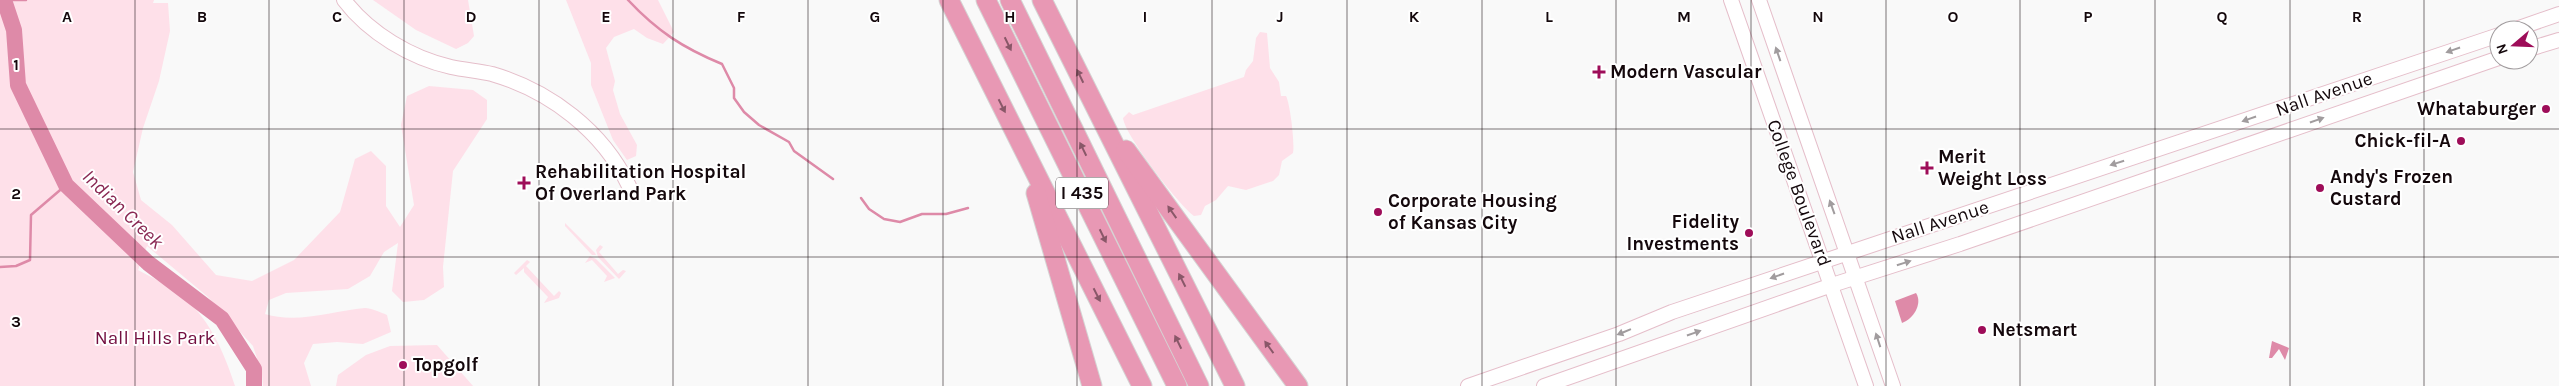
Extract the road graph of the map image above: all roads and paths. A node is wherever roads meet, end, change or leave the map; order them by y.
1 (344, 0) edge
2 (949, 0) edge
3 (986, 0) edge
4 (1010, 0) edge
5 (1042, 0) edge
6 (1731, 0) edge
7 (1759, 0) edge
8 (2559, 14) edge
9 (2539, 21) edge
10 (2489, 38) edge
11 (2559, 40) edge
12 (2539, 46) edge
13 (2489, 61) edge
14 (1102, 120) junction
15 (1020, 142) junction
16 (629, 186) dead end
17 (1848, 253) junction
18 (1823, 261) junction
19 (1857, 276) junction
20 (1832, 285) junction
21 (1092, 386) edge
22 (1142, 386) edge
23 (1177, 386) edge
24 (1199, 386) edge
25 (1235, 386) edge
26 (1298, 386) edge
27 (1468, 386) edge
28 (1544, 386) edge
29 (1866, 386) edge
30 (1893, 386) edge

1 - 16 main road
2 -> 15 highway
3 -> 23 highway, I 435
24 -> 4 highway, I 435
14 -> 5 highway
6 - 18 main road, College Boulevard
17 -> 7 main road, College Boulevard
8 - 9 main road
10 -> 17 main road, Nall Avenue
11 - 12 main road
19 -> 13 main road, Nall Avenue
25 -> 14 highway
26 -> 14 highway
15 - 21 highway
15 -> 22 highway
17 - 18 main road, Nall Avenue
17 - 19 main road, College Boulevard
18 - 20 main road, College Boulevard
18 -> 27 main road, Nall Avenue
19 - 20 main road, Nall Avenue
30 -> 19 main road, College Boulevard
28 -> 20 main road, Nall Avenue
20 - 29 main road, College Boulevard

